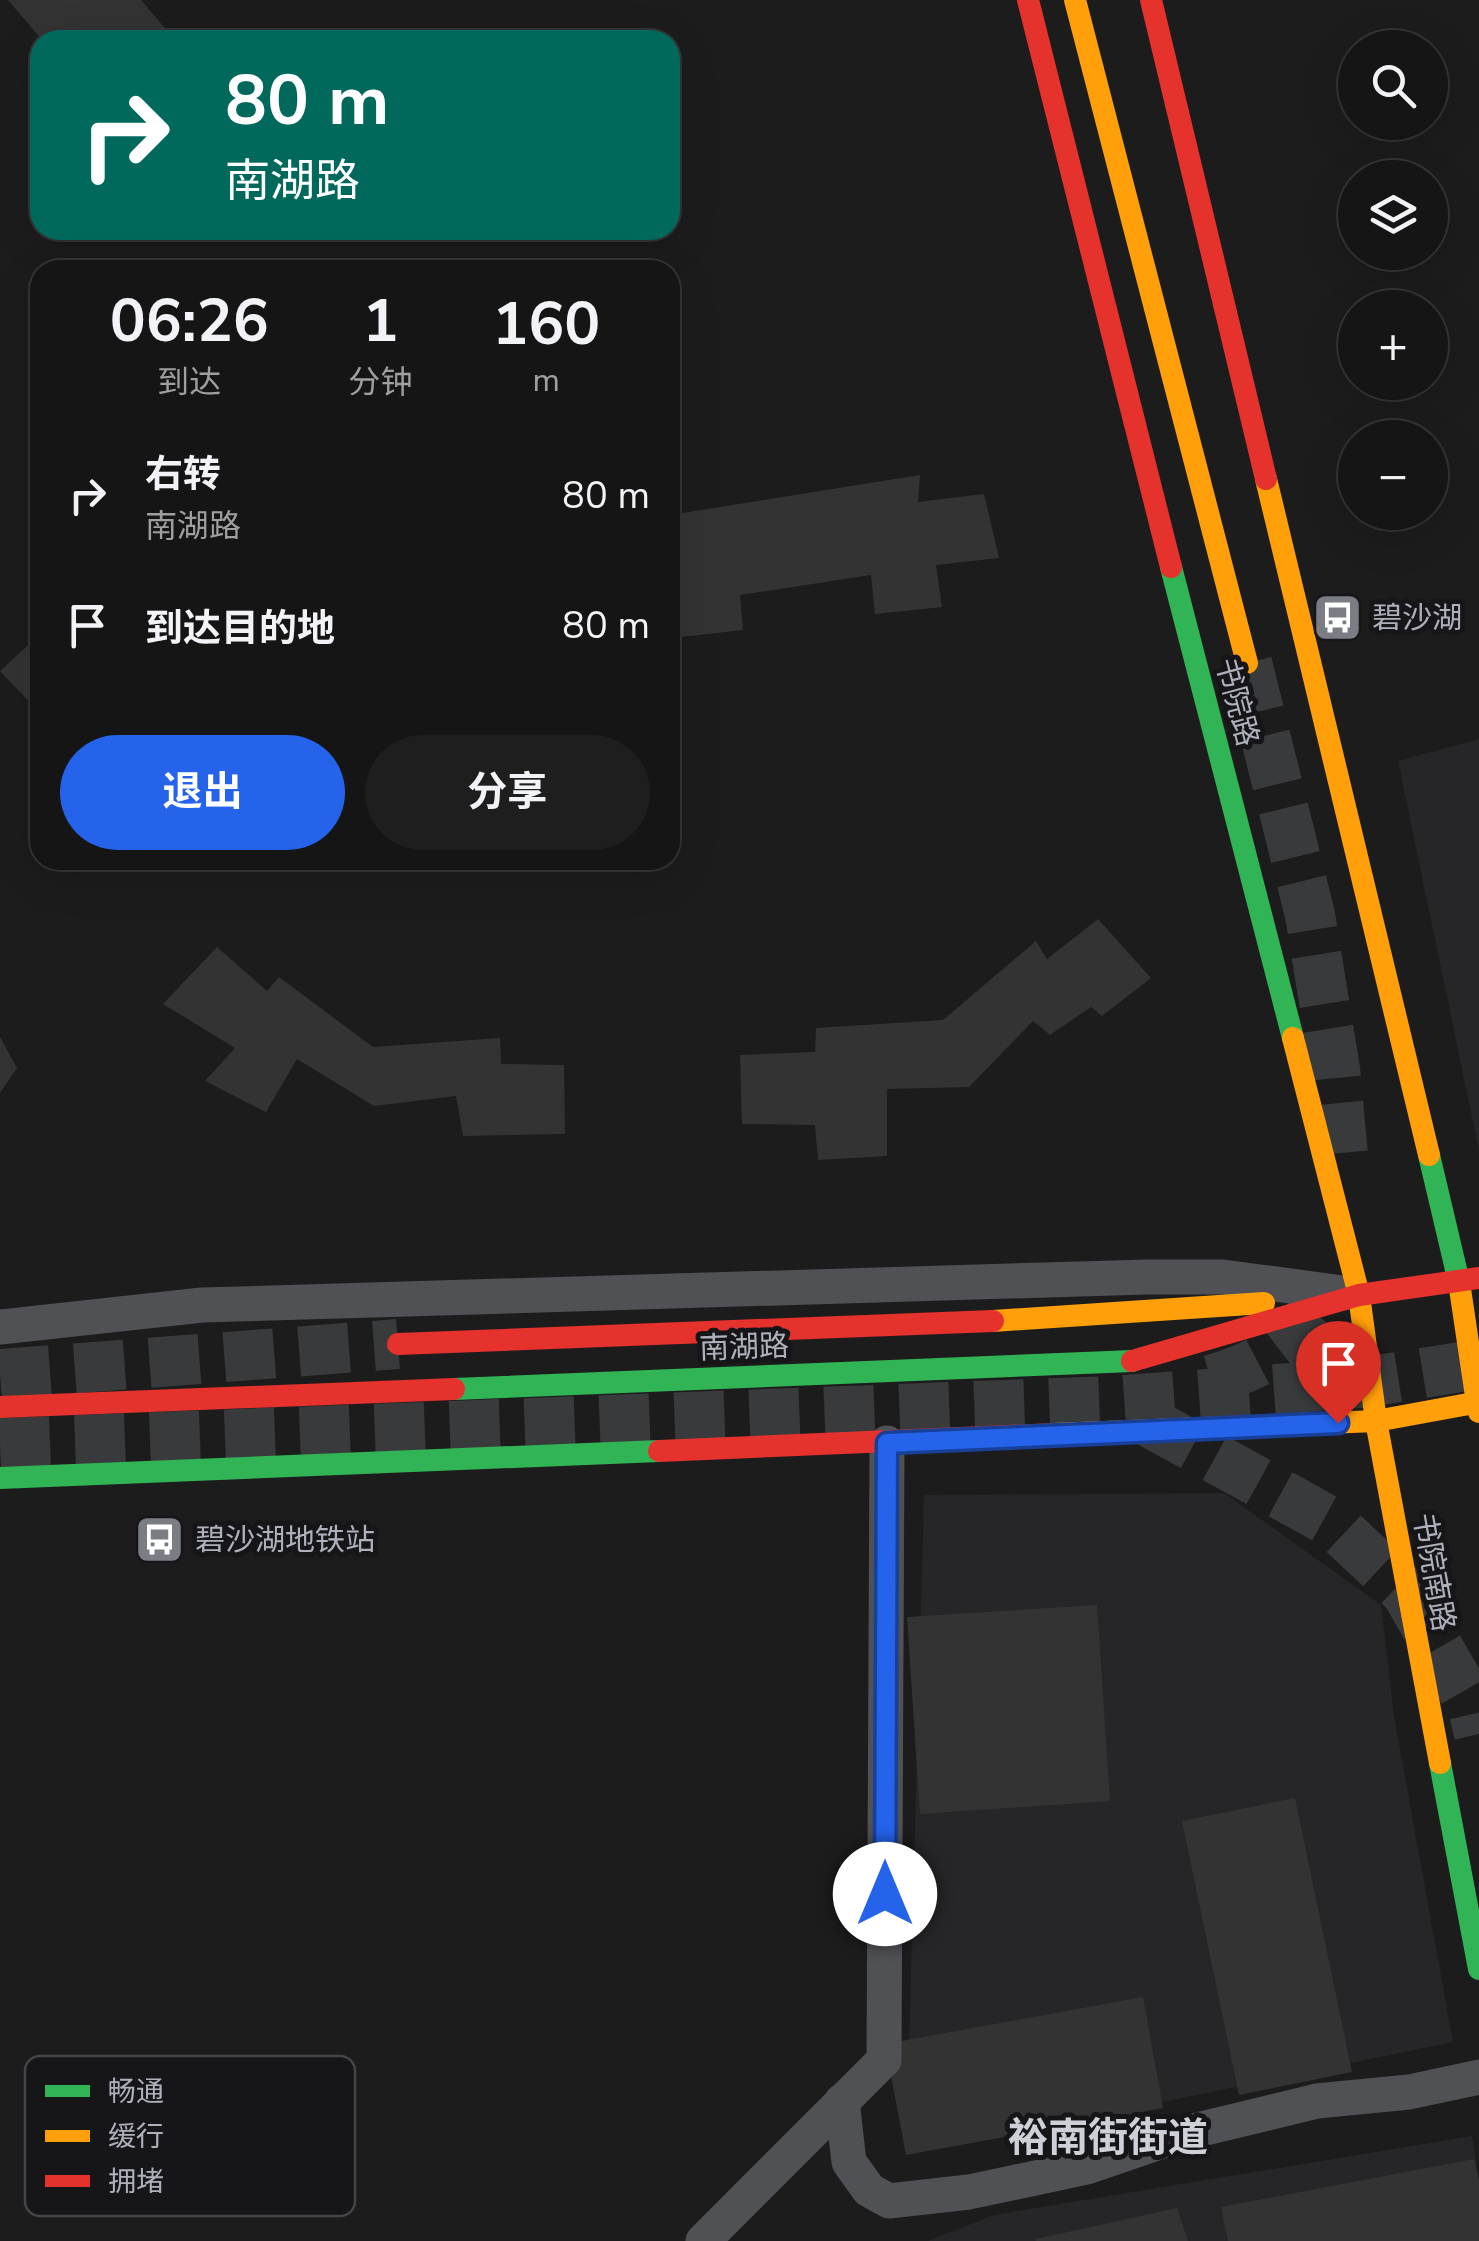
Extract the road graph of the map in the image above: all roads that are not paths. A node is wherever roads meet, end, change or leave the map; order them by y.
1 (1028, 0) edge
2 (1075, 0) edge
3 (1151, 0) edge
4 (1247, 663) tunnel mouth
5 (1469, 1280) edge
6 (1359, 1295) junction
7 (0, 1328) edge
8 (398, 1344) tunnel mouth
9 (1478, 1406) edge
10 (0, 1407) edge
11 (1376, 1421) junction
12 (887, 1443) junction
13 (0, 1478) edge
14 (1479, 1969) edge
15 (1479, 2077) edge
16 (842, 2101) junction
17 (703, 2241) edge

1 - 6 main road, 书院路
2 - 4 main road
3 - 5 main road
5 - 6 main road, 南湖路
5 - 9 main road
6 - 7 street
6 - 8 main road
6 - 10 main road, 南湖路
6 - 11 main road, 书院路
9 - 11 main road
11 - 12 main road
11 - 14 main road, 书院南路
12 - 13 main road
12 - 16 street
15 - 16 street
16 - 17 street

